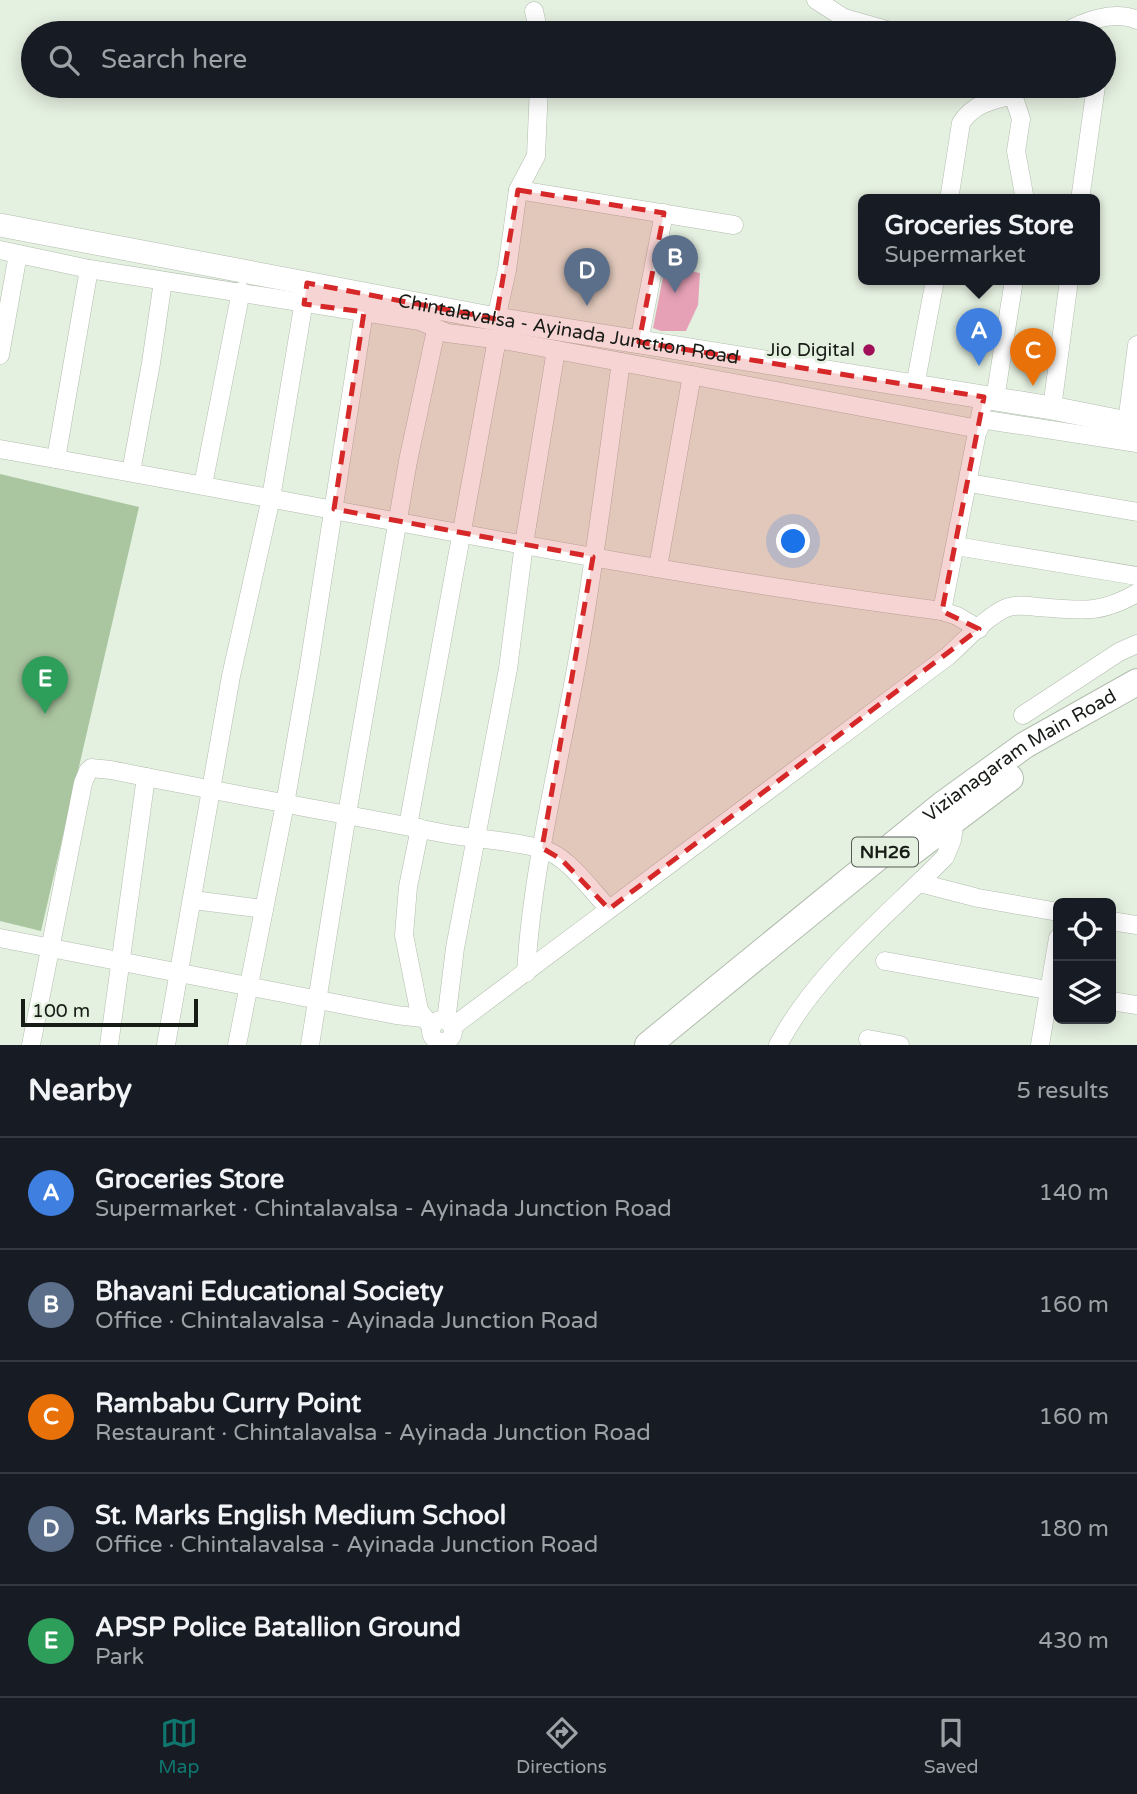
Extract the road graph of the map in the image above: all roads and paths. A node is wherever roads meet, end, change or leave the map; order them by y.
1 (816, 0) edge
2 (534, 11) dead end
3 (1137, 20) edge
4 (536, 21) edge
5 (855, 21) edge
6 (1091, 21) edge
7 (538, 98) edge
8 (993, 98) edge
9 (1013, 98) edge
10 (1094, 98) edge
11 (518, 190) junction
12 (950, 194) edge
13 (1024, 194) edge
14 (1081, 194) edge
15 (664, 214) junction
16 (0, 225) edge
17 (734, 225) dead end
18 (0, 250) edge
19 (18, 254) junction
20 (89, 269) junction
21 (163, 281) junction
22 (934, 285) edge
23 (1013, 285) edge
24 (1068, 285) edge
25 (241, 291) junction
26 (305, 293) junction
27 (364, 312) junction
28 (496, 329) junction
29 (436, 330) junction
30 (639, 342) junction
31 (1137, 345) edge
32 (556, 350) junction
33 (0, 355) edge
34 (621, 362) junction
35 (692, 375) junction
36 (915, 386) junction
37 (1052, 408) junction
38 (985, 411) junction
39 (1134, 430) edge
40 (0, 449) edge
41 (56, 459) junction
42 (131, 472) junction
43 (969, 483) junction
44 (203, 485) junction
45 (271, 498) junction
46 (334, 509) junction
47 (1137, 512) edge
48 (399, 521) junction
49 (463, 533) junction
50 (524, 544) junction
51 (956, 546) junction
52 (593, 557) junction
53 (658, 567) junction
54 (1137, 576) edge
55 (1135, 599) edge
56 (942, 611) junction
57 (979, 629) junction
58 (1137, 644) edge
59 (1137, 682) edge
60 (1137, 701) edge
61 (1023, 715) dead end
62 (146, 777) junction
63 (212, 790) junction
64 (285, 804) junction
65 (347, 814) junction
66 (955, 819) junction
67 (414, 827) junction
68 (477, 839) junction
69 (542, 848) junction
70 (920, 883) junction
71 (193, 900) junction
72 (264, 909) junction
73 (609, 909) junction
74 (1053, 911) edge
75 (1116, 922) edge
76 (1137, 925) edge
77 (0, 938) edge
78 (51, 948) junction
79 (119, 961) junction
80 (885, 961) dead end
81 (180, 973) junction
82 (526, 973) junction
83 (248, 987) junction
84 (1053, 991) edge
85 (1053, 995) edge
86 (318, 999) junction
87 (1116, 1001) edge
88 (1137, 1005) edge
89 (439, 1033) edge
90 (868, 1039) dead end
91 (31, 1045) edge
92 (109, 1045) edge
93 (166, 1045) edge
94 (237, 1045) edge
95 (310, 1045) edge
96 (648, 1045) edge
97 (671, 1045) edge
98 (778, 1045) edge
99 (900, 1045) edge
100 (1040, 1045) edge

1 - 5 street
2 - 4 street
3 - 6 street
7 - 11 street
8 - 12 street
9 - 13 street
10 - 14 street
11 - 15 street
11 - 28 street
15 - 17 street
15 - 30 street
16 - 26 main road, Chintalavalsa - Ayinada Junction Road
18 - 19 street
19 - 20 street
19 - 33 street
20 - 21 street
20 - 41 street
21 - 25 street
21 - 42 street
22 - 36 street
23 - 38 street
24 - 37 street
25 - 26 street
25 - 44 street
26 - 27 street
26 - 28 main road, Chintalavalsa - Ayinada Junction Road
26 - 45 street
27 - 29 street
27 - 46 street
28 - 29 street
28 - 30 main road, Chintalavalsa - Ayinada Junction Road
28 - 32 street
28 - 49 street
29 - 48 street
30 - 36 main road, Chintalavalsa - Ayinada Junction Road
31 - 39 street
32 - 34 street
32 - 50 street
34 - 35 street
34 - 52 street
35 - 38 street
35 - 53 street
36 - 38 main road, Chintalavalsa - Ayinada Junction Road
37 - 38 main road, Chintalavalsa - Ayinada Junction Road
37 - 39 main road, Chintalavalsa - Ayinada Junction Road
38 - 39 street
38 - 43 street
40 - 41 street
41 - 42 street
42 - 44 street
43 - 47 street
43 - 51 street
44 - 45 street
45 - 46 street
45 - 63 street
46 - 48 street
46 - 64 street
48 - 49 street
48 - 65 street
49 - 50 street
49 - 67 street
50 - 52 street
50 - 68 street
51 - 54 street
51 - 56 street
52 - 53 street
52 - 69 street
53 - 56 street
55 - 57 street
56 - 57 street
57 - 73 street
58 - 61 street
59 - 96 highway, Vizianagaram Main Road / NH26
60 - 66 highway, Vizianagaram Main Road / NH26
62 - 63 street
62 - 78 street
62 - 79 street
63 - 64 street
63 - 71 street
64 - 65 street
64 - 72 street
65 - 67 street
65 - 86 street
66 - 70 street
66 - 97 highway, Vizianagaram Main Road / NH26
67 - 68 street
67 - 89 street
68 - 69 street
68 - 89 street
69 - 73 street
69 - 82 street
70 - 74 street
70 - 98 street
71 - 72 street
71 - 81 street
72 - 83 street
73 - 82 street
75 - 76 street
77 - 78 street
78 - 79 street
78 - 91 street
79 - 81 street
79 - 92 street
80 - 84 street
81 - 83 street
81 - 93 street
82 - 89 street
83 - 86 street
83 - 94 street
85 - 100 street
86 - 89 street
86 - 95 street
87 - 88 street
90 - 99 street

